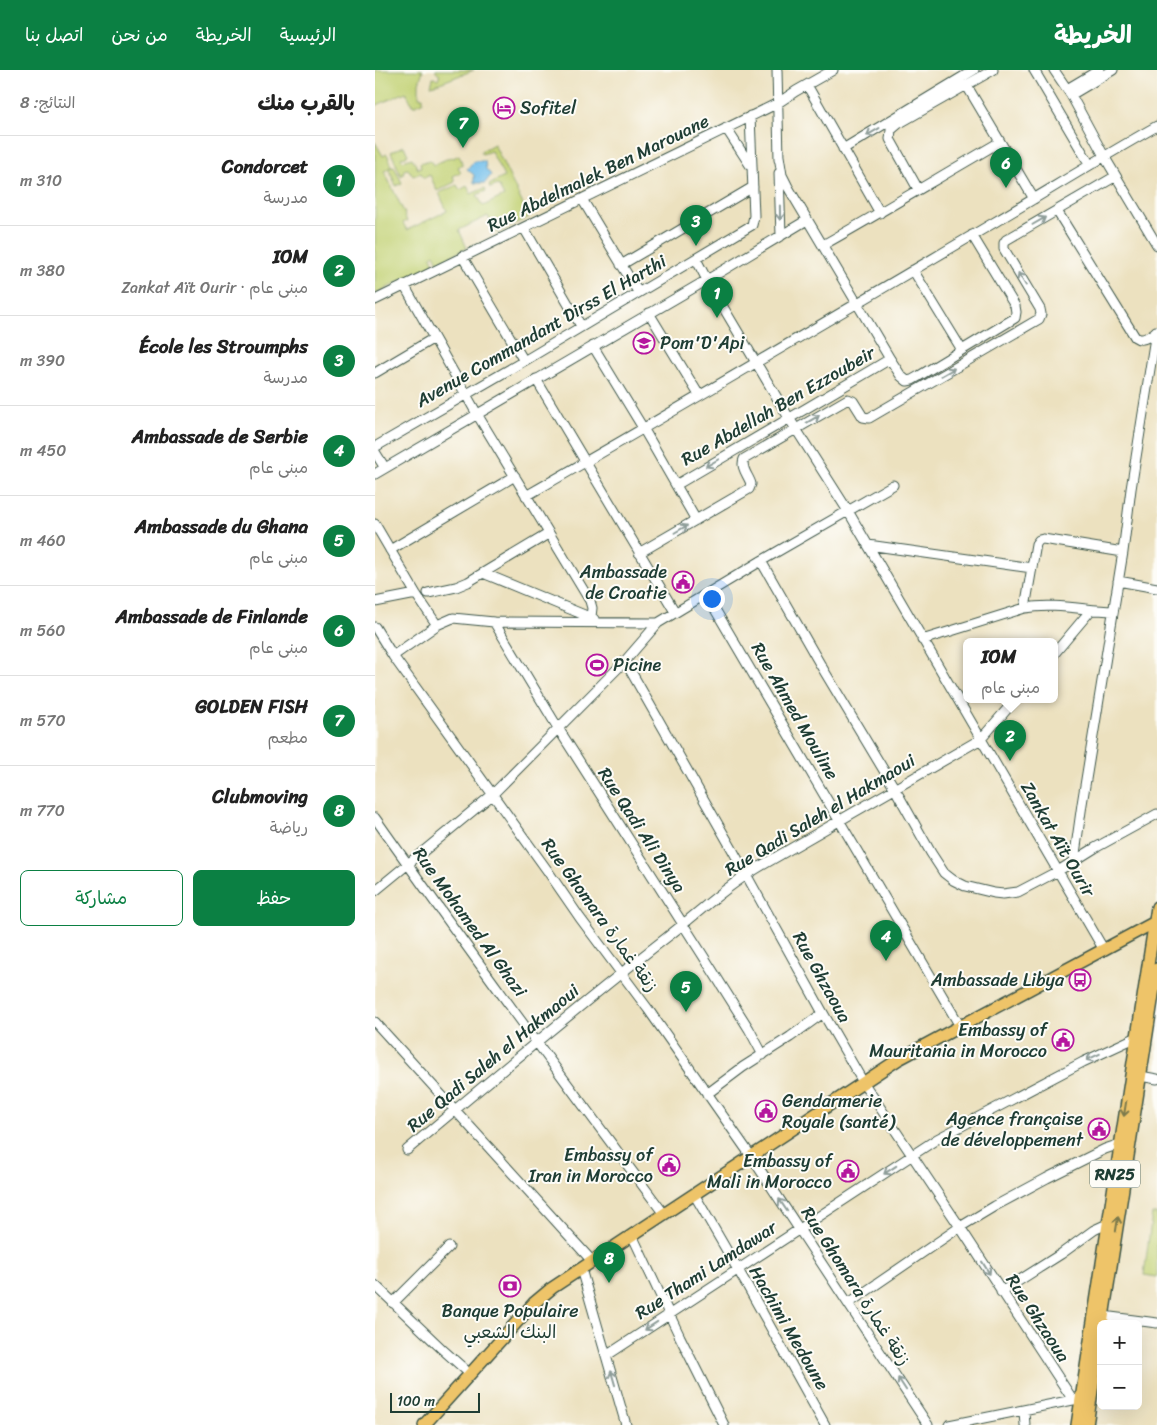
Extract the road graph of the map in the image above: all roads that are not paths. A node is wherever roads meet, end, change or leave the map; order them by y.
1 (777, 70) edge
2 (833, 70) edge
3 (974, 70) edge
4 (993, 70) edge
5 (1034, 70) edge
6 (1054, 70) edge
7 (1099, 70) edge
8 (1113, 70) edge
9 (807, 86) junction
10 (967, 86) junction
11 (1069, 92) junction
12 (778, 103) junction
13 (750, 116) junction
14 (1157, 126) edge
15 (726, 128) junction
16 (1000, 142) junction
17 (843, 149) junction
18 (779, 156) junction
19 (1104, 156) junction
20 (1090, 165) junction
21 (753, 169) junction
22 (1116, 176) junction
23 (753, 187) junction
24 (918, 189) junction
25 (582, 199) junction
26 (1034, 199) junction
27 (1057, 211) junction
28 (880, 213) junction
29 (807, 220) junction
30 (523, 228) junction
31 (972, 235) junction
32 (781, 236) junction
33 (823, 244) junction
34 (1157, 245) edge
35 (462, 256) junction
36 (696, 259) junction
37 (621, 265) junction
38 (913, 270) junction
39 (707, 280) junction
40 (404, 285) junction
41 (638, 292) junction
42 (375, 300) edge
43 (857, 303) junction
44 (649, 313) junction
45 (581, 326) junction
46 (1156, 331) edge
47 (434, 338) junction
48 (593, 346) junction
49 (962, 350) junction
50 (890, 359) junction
51 (523, 360) junction
52 (756, 362) junction
53 (375, 373) edge
54 (536, 379) junction
55 (466, 394) junction
56 (699, 395) junction
57 (477, 414) junction
58 (789, 418) junction
59 (643, 428) junction
60 (796, 430) junction
61 (375, 447) edge
62 (375, 452) edge
63 (585, 462) junction
64 (385, 468) junction
65 (375, 474) edge
66 (515, 476) junction
67 (676, 485) junction
68 (893, 485) dead end
69 (526, 496) junction
70 (847, 511) junction
71 (696, 520) junction
72 (375, 524) edge
73 (548, 534) junction
74 (868, 545) junction
75 (390, 550) junction
76 (1123, 552) junction
77 (639, 553) junction
78 (761, 561) junction
79 (1032, 568) junction
80 (483, 573) junction
81 (1118, 581) junction
82 (1157, 588) edge
83 (428, 593) dead end
84 (416, 594) junction
85 (706, 594) junction
86 (375, 602) edge
87 (1025, 608) junction
88 (1091, 610) junction
89 (1113, 611) junction
90 (675, 612) junction
91 (595, 619) junction
92 (494, 622) junction
93 (658, 623) junction
94 (375, 626) edge
95 (437, 626) junction
96 (923, 640) junction
97 (1058, 649) edge
98 (393, 656) junction
99 (625, 661) junction
100 (1012, 703) edge
101 (558, 728) junction
102 (981, 739) junction
103 (895, 790) junction
104 (493, 795) junction
105 (1157, 814) edge
106 (375, 818) edge
107 (840, 821) junction
108 (1074, 861) junction
109 (408, 864) junction
110 (1058, 871) junction
111 (747, 874) junction
112 (375, 891) edge
113 (1157, 907) edge
114 (1156, 922) edge
115 (683, 925) junction
116 (1131, 936) junction
117 (1151, 949) junction
118 (1103, 950) junction
119 (1157, 970) edge
120 (620, 973) junction
121 (823, 1013) junction
122 (375, 1022) edge
123 (960, 1026) junction
124 (1153, 1028) edge
125 (1137, 1037) junction
126 (537, 1043) junction
127 (763, 1055) junction
128 (1140, 1076) junction
129 (1157, 1079) edge
130 (863, 1082) junction
131 (707, 1094) junction
132 (456, 1110) junction
133 (1120, 1144) junction
134 (407, 1150) dead end
135 (912, 1155) junction
136 (751, 1156) junction
137 (694, 1194) junction
138 (664, 1214) junction
139 (1107, 1224) junction
140 (960, 1227) junction
141 (799, 1228) junction
142 (632, 1235) junction
143 (449, 1247) dead end
144 (592, 1261) junction
145 (581, 1269) junction
146 (737, 1269) junction
147 (375, 1285) edge
148 (1001, 1292) junction
149 (393, 1303) junction
150 (849, 1303) junction
151 (669, 1314) junction
152 (1102, 1320) edge
153 (1142, 1322) edge
154 (1157, 1323) edge
155 (606, 1356) junction
156 (1097, 1357) edge
157 (470, 1374) junction
158 (1077, 1399) junction
159 (1024, 1411) junction
160 (424, 1425) edge
161 (626, 1425) edge
162 (724, 1425) edge
163 (825, 1425) edge
164 (928, 1425) edge
165 (949, 1425) edge
166 (1025, 1425) edge
167 (1077, 1425) edge
168 (1087, 1425) edge

1 - 12 street
2 - 9 street, Rue Abdelmalek Ben Marouane
3 -> 17 street
4 - 10 street
5 - 20 street
6 - 11 street
7 - 11 street
8 - 11 street
9 - 12 street, Rue Abdelmalek Ben Marouane
9 - 17 street
10 - 16 street
10 - 24 street
11 - 19 street
12 - 13 street, Rue Abdelmalek Ben Marouane
12 - 18 street
13 - 15 street, Rue Abdelmalek Ben Marouane
13 - 21 street, Avenue Commandant Dirss El Harthi
14 - 19 street
15 - 21 street
15 - 25 street, Rue Abdelmalek Ben Marouane
16 - 24 street
16 - 26 street
17 - 28 street
18 - 29 street
18 -> 32 street
19 - 20 street
19 - 22 street
20 - 26 street
21 - 23 street, Avenue Commandant Dirss El Harthi
22 - 27 street
22 - 34 street
23 - 36 street, Avenue Commandant Dirss El Harthi
23 - 37 street
24 - 28 street
25 - 30 street, Rue Abdelmalek Ben Marouane
25 - 37 street
26 - 31 street
27 - 46 street
60 -> 27 street, Rue Abdellah Ben Ezzoubeir
28 - 33 street
29 - 32 street
29 - 33 street
30 - 35 street, Rue Abdelmalek Ben Marouane
30 - 45 street
31 - 38 street
31 - 49 street, Rue Abdellah Ben Ezzoubeir
32 - 39 street
33 - 43 street
35 - 40 street, Rue Abdelmalek Ben Marouane
35 - 51 street
36 - 39 street, Zankat Aït Ourir
36 - 41 street, Avenue Commandant Dirss El Harthi
37 - 41 street
38 - 43 street
38 - 49 street
39 - 44 street
39 - 52 street, Zankat Aït Ourir
40 - 42 street, Rue Abdelmalek Ben Marouane
40 - 47 street
41 - 45 street, Avenue Commandant Dirss El Harthi
43 - 50 street
43 - 52 street
44 - 48 street
44 - 56 street
45 - 51 street, Avenue Commandant Dirss El Harthi
46 - 76 street
47 - 53 street
47 - 55 street
48 - 54 street
48 - 59 street
49 - 50 street, Rue Abdellah Ben Ezzoubeir
50 - 58 street, Rue Abdellah Ben Ezzoubeir
51 - 55 street, Avenue Commandant Dirss El Harthi
52 - 56 street
52 - 58 street, Zankat Aït Ourir
54 - 57 street
54 - 63 street
55 - 57 street
55 - 61 street, Avenue Commandant Dirss El Harthi
56 - 59 street
57 - 64 street
57 - 66 street
58 - 60 street, Zankat Aït Ourir
58 -> 67 street, Rue Abdellah Ben Ezzoubeir
59 - 63 street
59 - 67 street
60 - 70 street, Zankat Aït Ourir
60 - 71 street, Rue Abdellah Ben Ezzoubeir
62 - 64 street
63 - 69 street
63 - 77 street
64 - 65 street
66 - 69 street
66 - 75 street
67 - 71 street
68 - 70 street
69 - 73 street
70 - 74 street, Zankat Aït Ourir
70 - 78 street
77 -> 71 street, Rue Abdellah Ben Ezzoubeir
72 - 75 street
73 - 80 street
73 - 91 street
74 - 79 street
74 - 96 street, Zankat Aït Ourir
75 - 84 street
76 - 79 street
76 - 81 street
77 - 90 street
78 - 85 street
78 - 103 street
79 - 87 street
80 - 83 street
80 - 91 street
81 - 82 street
81 - 89 street
84 - 86 street
84 - 95 street
85 - 90 street
85 - 107 street, Rue Ahmed Mouline
87 - 88 street
87 - 96 street
88 - 89 street
88 - 97 street
89 - 108 street
90 - 93 street
91 - 92 street
91 - 93 street
92 - 95 street
92 - 101 street, Rue Qadi Ali Dinya
93 - 99 street
94 - 98 street, Rue Ghomara زنقة غمارة
95 - 98 street
96 - 102 street, Zankat Aït Ourir
98 - 104 street, Rue Ghomara زنقة غمارة
99 - 101 street
99 - 111 street, Rue Ghzaoua
100 - 102 street, Rue Qadi Saleh el Hakmaoui
101 - 104 street
101 - 115 street, Rue Qadi Ali Dinya
102 - 103 street, Rue Qadi Saleh el Hakmaoui
102 - 110 street, Zankat Aït Ourir
103 - 107 street, Rue Qadi Saleh el Hakmaoui
103 - 110 street
104 - 109 street
104 - 120 street, Rue Ghomara زنقة غمارة
105 - 108 street
106 - 109 street, Rue Mohamed Al Ghazi
107 - 111 street, Rue Qadi Saleh el Hakmaoui
107 - 123 street, Rue Ahmed Mouline
108 - 110 street
109 - 112 street
109 - 126 street, Rue Mohamed Al Ghazi
110 - 118 street, Zankat Aït Ourir
111 - 115 street, Rue Qadi Saleh el Hakmaoui
111 - 121 street, Rue Ghzaoua
113 - 114 main road, RN25
114 - 116 main road
114 - 117 main road, RN25
115 - 120 street, Rue Qadi Saleh el Hakmaoui
115 - 127 street, Rue Qadi Ali Dinya
116 - 117 main road
116 - 118 main road
117 - 125 main road, RN25
118 - 123 main road
119 - 124 main road, RN25
120 - 126 street, Rue Qadi Saleh el Hakmaoui
120 - 131 street, Rue Ghomara زنقة غمارة
121 - 127 street
121 - 130 street, Rue Ghzaoua
122 - 132 street
123 - 130 main road
124 - 128 main road, RN25
125 -> 133 main road, RN25
125 -> 135 street, Rue Thami Lamdawar
126 - 132 street, Rue Qadi Saleh el Hakmaoui
126 - 138 street, Rue Mohamed Al Ghazi
127 - 131 street
128 - 129 street
152 -> 128 main road, RN25
130 - 135 street, Rue Ghzaoua
130 - 136 main road
131 - 136 street, Rue Ghomara زنقة غمارة
132 - 134 street, Rue Qadi Saleh el Hakmaoui
132 - 144 street
133 - 139 main road, RN25
133 - 140 street
135 - 140 street, Rue Ghzaoua
135 -> 141 street, Rue Thami Lamdawar
136 - 137 main road
141 -> 136 street, Rue Ghomara زنقة غمارة
137 - 138 main road
137 - 146 street, Hachimi Medoune
138 - 142 main road
139 - 148 street
139 - 158 main road, RN25
140 -> 148 street, Rue Ghzaoua
140 - 150 street
141 - 146 street, Rue Thami Lamdawar
141 - 150 street, Rue Ghomara زنقة غمارة
142 - 144 main road
142 - 151 street
143 - 149 street
144 - 145 main road
145 - 155 street
145 - 157 main road
146 - 151 street, Rue Thami Lamdawar
146 - 163 street, Hachimi Medoune
147 - 149 street
148 - 158 street, Rue Ghzaoua
149 - 157 street
164 -> 150 street, Rue Ghomara زنقة غمارة
151 -> 155 street, Rue Thami Lamdawar
151 - 162 street
153 - 154 street
161 -> 155 street
156 - 168 main road
157 - 160 main road
158 - 159 street
158 - 167 main road, RN25
159 - 165 street
159 - 166 street

